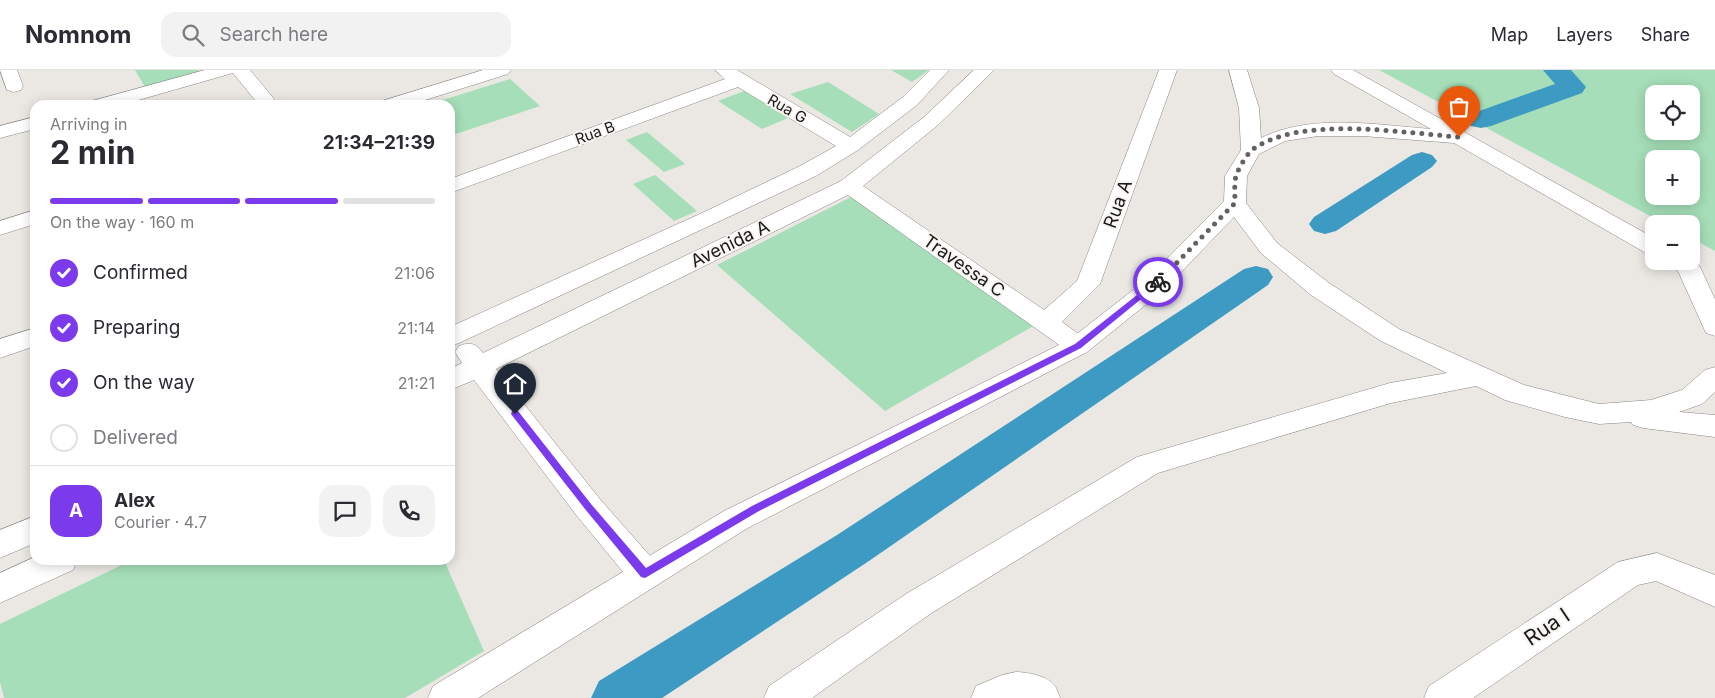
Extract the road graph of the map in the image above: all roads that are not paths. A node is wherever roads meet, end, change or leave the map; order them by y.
1 (226, 70) edge
2 (240, 70) edge
3 (502, 70) edge
4 (940, 70) edge
5 (985, 70) edge
6 (1168, 70) edge
7 (1238, 70) edge
8 (1340, 70) edge
9 (731, 75) edge
10 (117, 100) edge
11 (266, 100) edge
12 (405, 100) edge
13 (30, 124) edge
14 (0, 132) edge
15 (1459, 137) junction
16 (851, 146) junction
17 (1251, 150) junction
18 (455, 184) edge
19 (849, 186) junction
20 (1235, 203) junction
21 (30, 219) edge
22 (0, 228) edge
23 (1645, 243) edge
24 (1685, 270) edge
25 (1693, 270) edge
26 (1715, 282) edge
27 (1046, 323) junction
28 (1715, 327) edge
29 (455, 333) edge
30 (30, 338) edge
31 (455, 338) edge
32 (1078, 346) junction
33 (0, 349) edge
34 (479, 367) junction
35 (1475, 376) junction
36 (1715, 377) edge
37 (455, 378) edge
38 (1599, 414) junction
39 (1715, 426) edge
40 (30, 531) edge
41 (0, 545) edge
42 (50, 565) edge
43 (645, 574) junction
44 (0, 589) edge
45 (1715, 592) edge
46 (1454, 695) edge
47 (446, 698) edge
48 (782, 698) edge
49 (989, 698) edge
50 (1042, 698) edge

1 - 10 street
2 - 11 street
3 - 12 street
4 - 16 street, Avenida A
5 - 19 street, Avenida A
6 - 27 street, Rua A
7 - 17 street
8 - 15 street
9 - 16 street, Rua G
9 - 18 street, Rua B
13 - 14 street
15 - 17 street
15 - 23 street
16 - 29 street, Avenida A
17 - 20 street
19 - 27 street, Travessa C
19 - 34 street, Avenida A
20 - 32 street
20 - 35 street
21 - 22 street
24 - 28 street
25 - 26 street
27 - 32 street, Travessa C
30 - 33 street
31 - 34 street
32 - 43 street
34 - 37 street, Avenida A
34 - 43 street
35 - 38 street
35 - 48 street
36 - 38 street
38 - 39 street
40 - 41 street
42 - 44 street
43 - 47 street
45 - 46 street, Rua I
49 - 50 street

